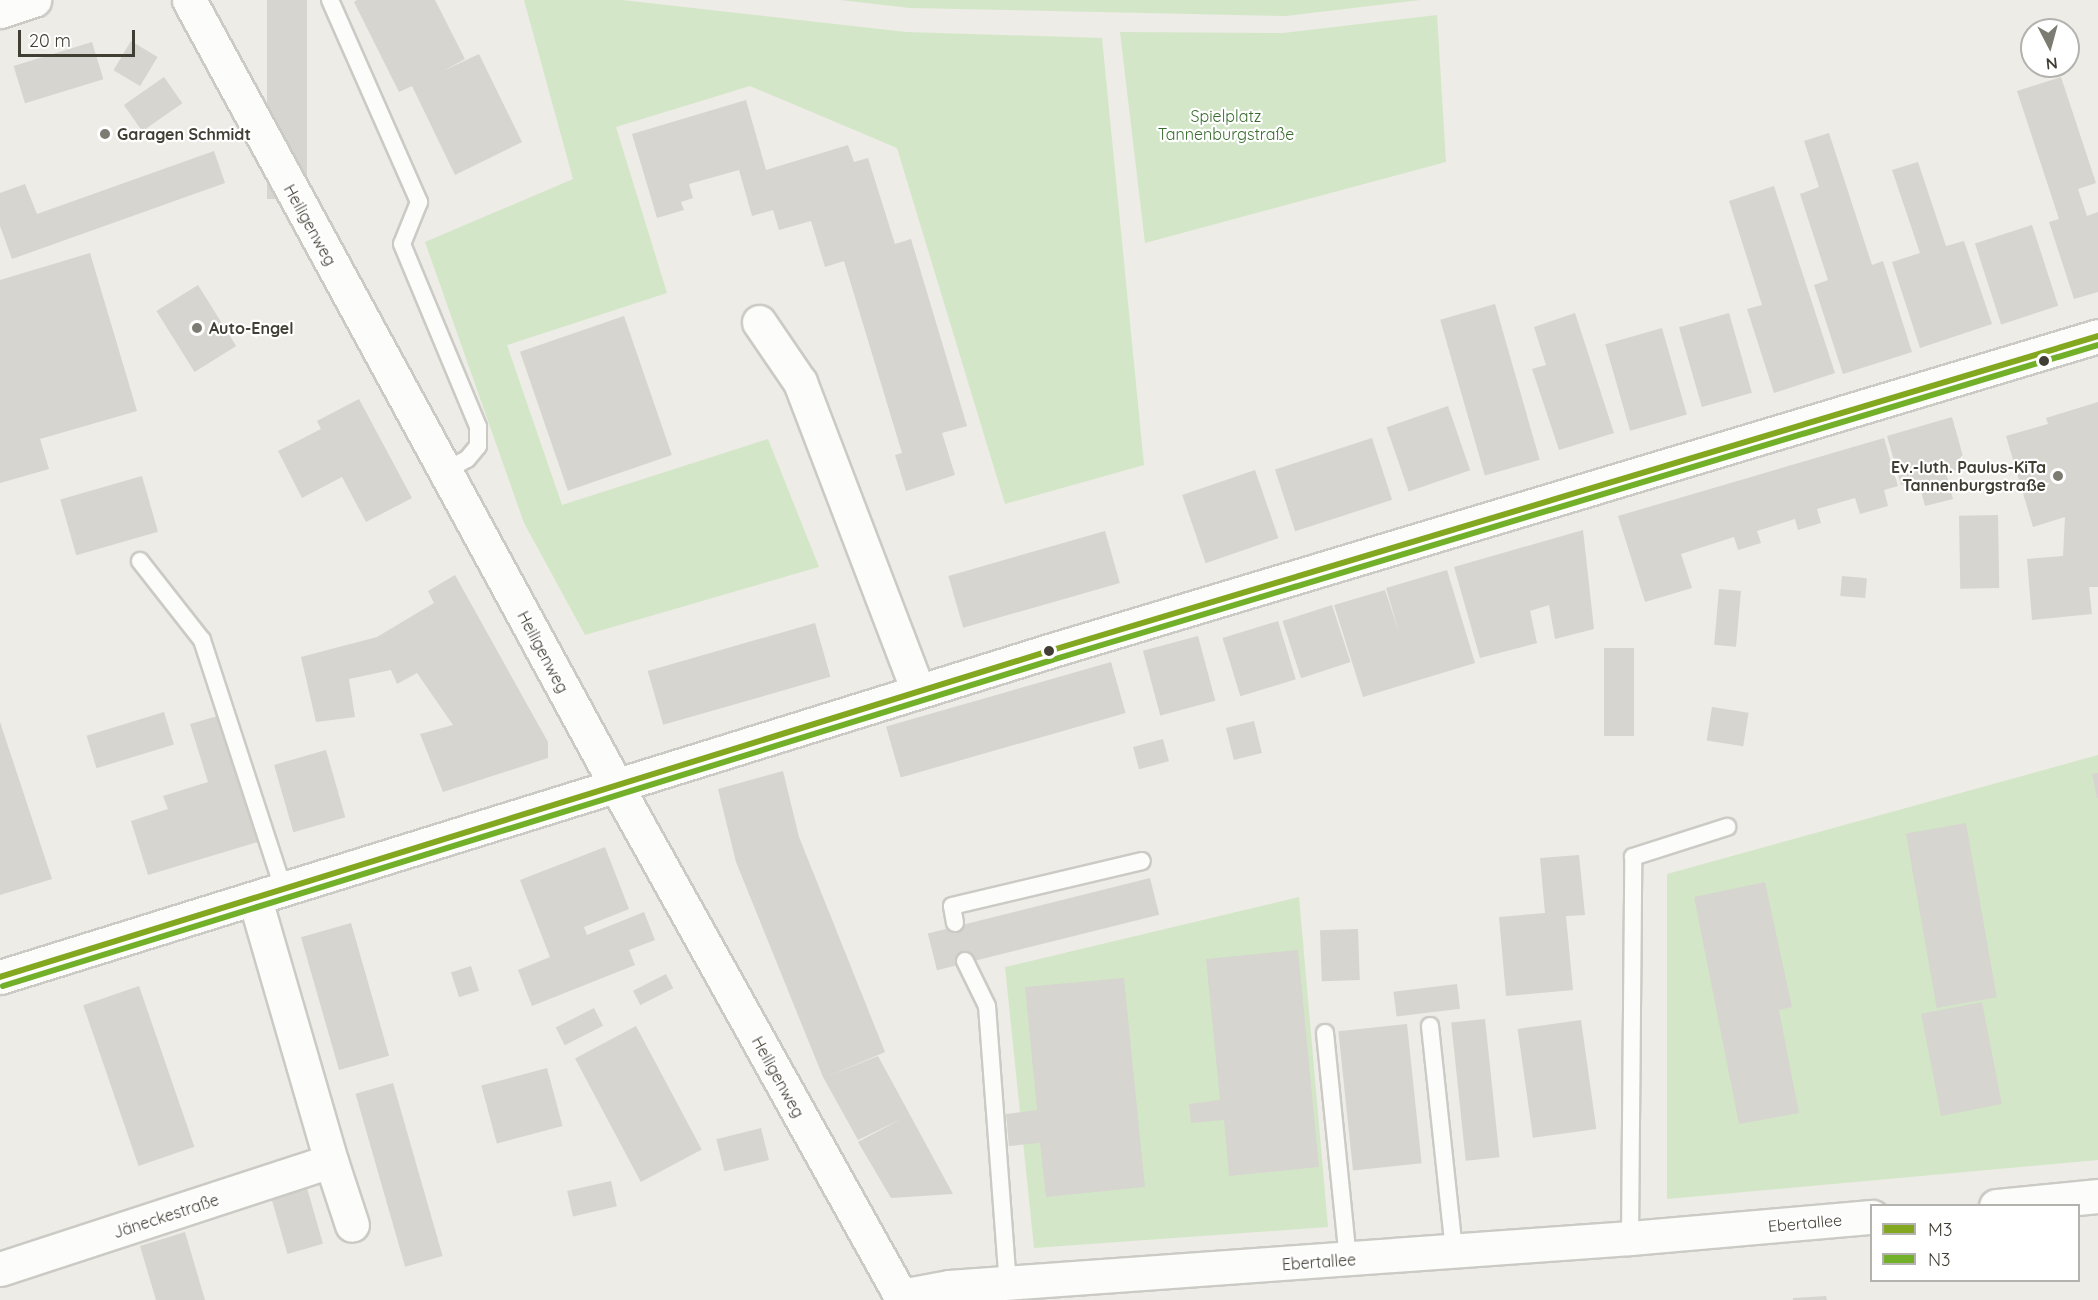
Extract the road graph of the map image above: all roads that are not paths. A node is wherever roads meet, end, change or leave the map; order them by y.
1 (34, 0) edge
2 (189, 0) edge
3 (330, 0) edge
4 (0, 11) edge
5 (759, 322) dead end
6 (2098, 336) edge
7 (445, 471) junction
8 (140, 561) dead end
9 (918, 691) junction
10 (617, 788) junction
11 (1727, 827) dead end
12 (1142, 861) dead end
13 (270, 896) junction
14 (955, 923) dead end
15 (965, 961) dead end
16 (0, 977) edge
17 (1430, 1026) dead end
18 (1324, 1034) dead end
19 (331, 1161) junction
20 (2098, 1196) edge
21 (2016, 1204) edge
22 (1870, 1217) edge
23 (352, 1224) dead end
24 (1630, 1238) junction
25 (1454, 1251) junction
26 (1348, 1259) junction
27 (0, 1269) edge
28 (1008, 1285) junction
29 (902, 1298) edge

1 - 4 street
2 - 7 street, Heiligenweg
3 - 7 lane
5 - 9 street
6 - 9 street
7 - 10 street, Heiligenweg
8 - 13 lane
9 - 10 street
10 - 13 street
10 - 29 street, Heiligenweg
11 - 24 lane
12 - 14 lane
13 - 16 street
13 - 19 street
15 - 28 lane
17 - 25 lane
18 - 26 lane
19 - 23 street
19 - 27 street, Jäneckestraße
20 - 21 street
22 - 24 street, Ebertallee
24 - 25 street, Ebertallee
25 - 26 street, Ebertallee
26 - 28 street, Ebertallee
28 - 29 street, Ebertallee

